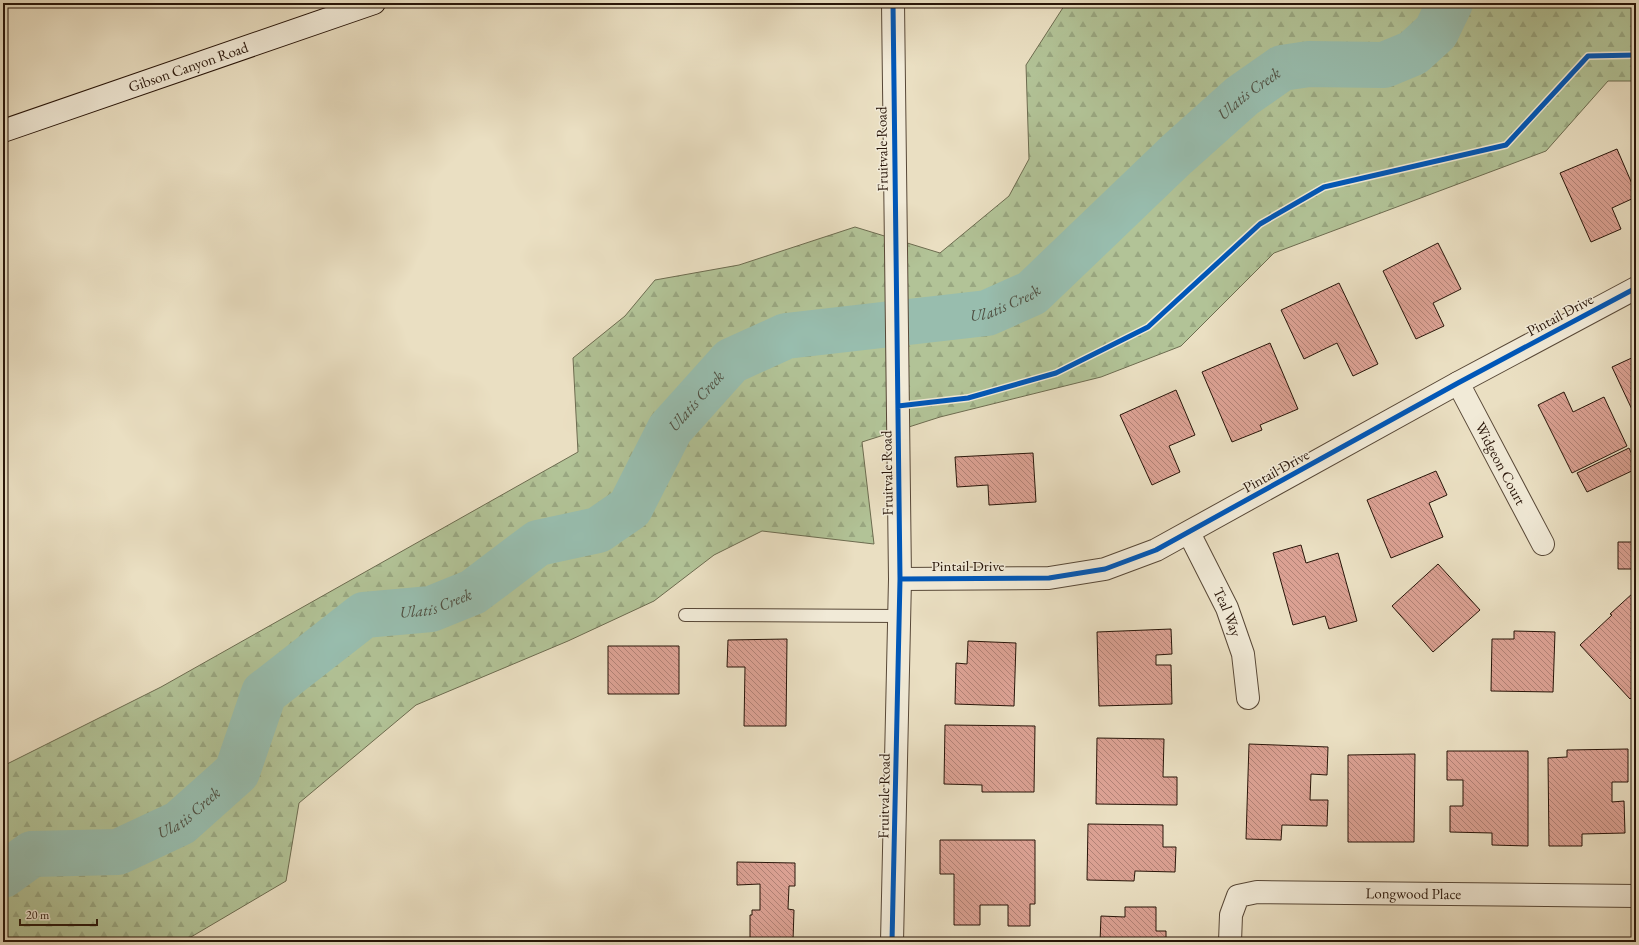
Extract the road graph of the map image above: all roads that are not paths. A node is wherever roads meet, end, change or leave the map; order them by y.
1 (374, 3) edge
2 (892, 3) edge
3 (3, 130) edge
4 (1636, 288) edge
5 (1458, 383) junction
6 (1189, 532) junction
7 (1543, 544) dead end
8 (900, 579) junction
9 (685, 614) dead end
10 (900, 616) junction
11 (1248, 698) dead end
12 (1636, 896) edge
13 (892, 942) edge
14 (1230, 942) edge

1 - 3 street, Gibson Canyon Road
2 - 8 street, Fruitvale Road
4 - 5 street, Pintail Drive
5 - 6 street, Pintail Drive
5 - 7 street, Widgeon Court
6 - 8 street, Pintail Drive
6 - 11 street, Teal Way
8 - 10 street, Fruitvale Road
9 - 10 lane
10 - 13 street, Fruitvale Road
12 - 14 street, Longwood Place

